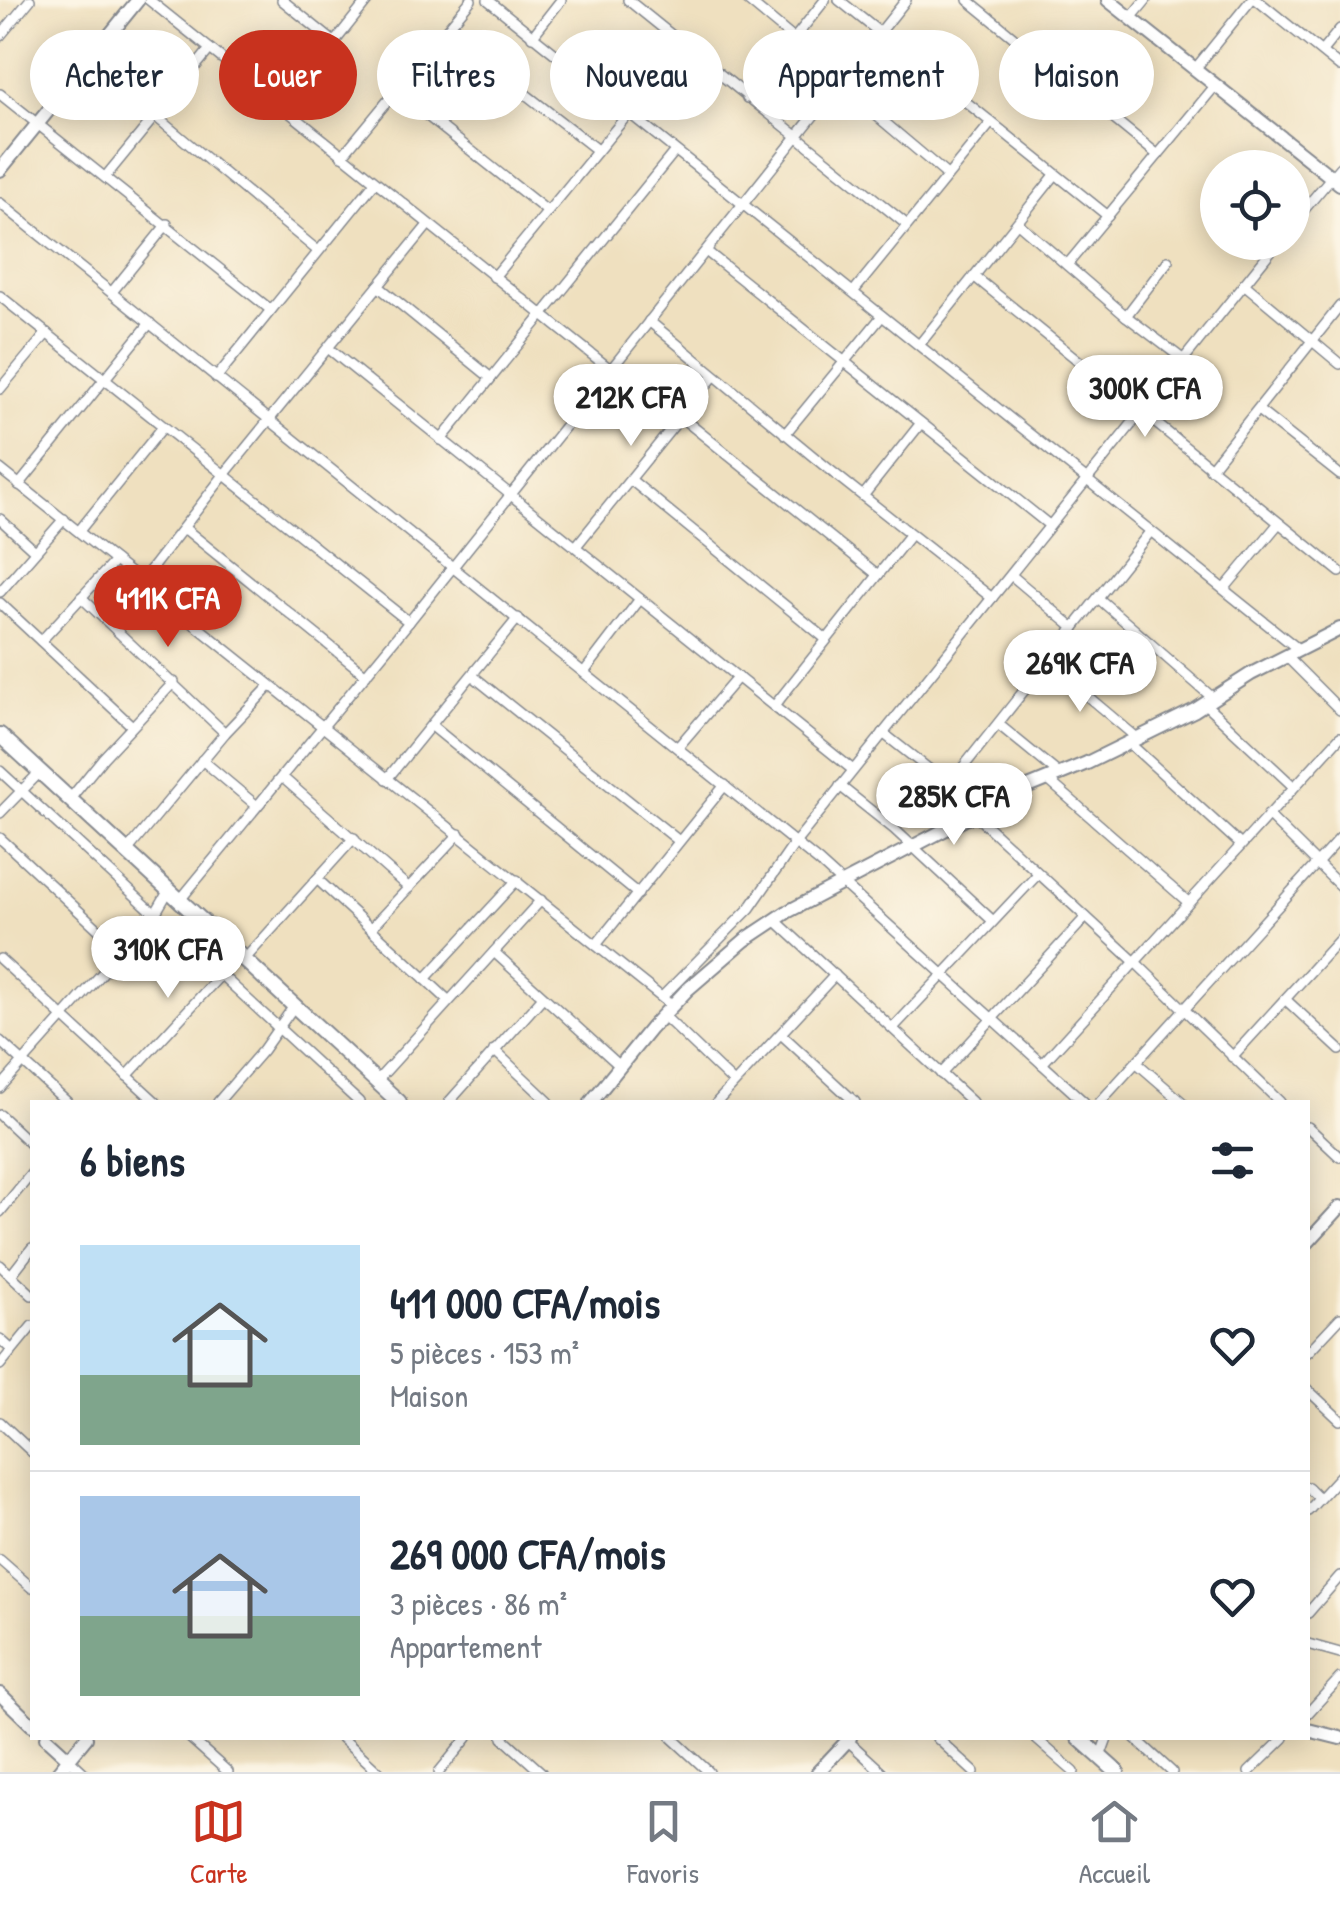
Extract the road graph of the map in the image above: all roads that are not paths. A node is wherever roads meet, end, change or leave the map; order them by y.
1 (30, 0) edge
2 (138, 0) edge
3 (150, 0) edge
4 (282, 0) edge
5 (368, 0) edge
6 (471, 0) edge
7 (488, 0) edge
8 (561, 0) edge
9 (628, 0) edge
10 (747, 0) edge
11 (825, 0) edge
12 (839, 0) edge
13 (906, 0) edge
14 (968, 0) edge
15 (1108, 0) edge
16 (1146, 0) edge
17 (1254, 0) edge
18 (1131, 18) junction
19 (1340, 29) edge
20 (319, 30) edge
21 (344, 30) edge
22 (446, 30) edge
23 (783, 30) edge
24 (801, 30) edge
25 (876, 30) edge
26 (882, 30) edge
27 (0, 36) edge
28 (532, 36) junction
29 (210, 49) junction
30 (550, 51) edge
31 (1322, 52) junction
32 (219, 56) edge
33 (199, 62) edge
34 (1340, 67) edge
35 (1195, 69) junction
36 (1215, 86) junction
37 (0, 94) edge
38 (743, 95) edge
39 (530, 96) edge
40 (377, 114) edge
41 (979, 115) edge
42 (152, 120) edge
43 (160, 120) edge
44 (297, 120) edge
45 (432, 120) edge
46 (623, 120) edge
47 (635, 120) edge
48 (776, 120) edge
49 (808, 120) edge
50 (882, 120) edge
51 (38, 123) junction
52 (990, 124) junction
53 (796, 135) junction
54 (598, 150) junction
55 (675, 152) junction
56 (1158, 155) junction
57 (342, 156) junction
58 (0, 170) edge
59 (947, 174) junction
60 (1056, 175) junction
61 (106, 176) junction
62 (1337, 176) edge
63 (374, 182) junction
64 (0, 203) edge
65 (743, 204) junction
66 (1310, 205) edge
67 (547, 211) junction
68 (1108, 216) junction
69 (1018, 223) junction
70 (167, 224) junction
71 (906, 224) junction
72 (428, 225) junction
73 (318, 251) junction
74 (706, 251) junction
75 (1263, 260) edge
76 (1168, 261) dead end
77 (1067, 266) junction
78 (494, 277) junction
79 (975, 277) junction
80 (1244, 284) junction
81 (378, 286) junction
82 (854, 291) junction
83 (112, 292) junction
84 (0, 296) edge
85 (1340, 306) edge
86 (271, 310) junction
87 (542, 315) junction
88 (882, 316) junction
89 (1126, 316) junction
90 (649, 321) junction
91 (150, 324) junction
92 (46, 333) junction
93 (1312, 342) junction
94 (919, 345) junction
95 (328, 348) junction
96 (1184, 360) junction
97 (842, 363) junction
98 (1340, 364) edge
99 (610, 368) junction
100 (714, 376) junction
101 (216, 378) junction
102 (491, 378) junction
103 (104, 380) junction
104 (0, 389) edge
105 (1258, 410) junction
106 (1140, 412) junction
107 (682, 418) junction
108 (268, 421) junction
109 (922, 423) junction
110 (163, 428) junction
111 (786, 434) junction
112 (441, 440) junction
113 (1210, 469) junction
114 (0, 470) edge
115 (224, 474) junction
116 (1340, 475) edge
117 (631, 480) junction
118 (1085, 480) junction
119 (19, 485) junction
120 (510, 494) junction
121 (864, 496) junction
122 (64, 519) junction
123 (0, 520) edge
124 (1279, 522) junction
125 (1049, 526) junction
126 (184, 528) junction
127 (79, 530) junction
128 (1150, 532) junction
129 (910, 535) junction
130 (576, 545) junction
131 (35, 550) junction
132 (115, 562) junction
133 (454, 566) junction
134 (1340, 572) edge
135 (878, 575) junction
136 (1011, 575) junction
137 (141, 582) junction
138 (1224, 590) junction
139 (0, 592) edge
140 (82, 597) junction
141 (992, 598) junction
142 (1098, 598) junction
143 (640, 599) junction
144 (0, 603) edge
145 (518, 618) junction
146 (408, 622) junction
147 (1074, 628) junction
148 (1340, 629) edge
149 (826, 639) junction
150 (40, 641) junction
151 (1292, 653) junction
152 (1048, 663) junction
153 (584, 671) junction
154 (366, 675) junction
155 (472, 676) junction
156 (738, 676) junction
157 (174, 682) junction
158 (270, 686) junction
159 (1209, 700) junction
160 (775, 704) junction
161 (1340, 710) edge
162 (998, 724) junction
163 (132, 726) junction
164 (432, 726) junction
165 (323, 728) junction
166 (225, 733) junction
167 (883, 733) junction
168 (0, 735) edge
169 (1340, 737) edge
170 (1133, 740) junction
171 (678, 747) junction
172 (202, 760) junction
173 (0, 770) edge
174 (853, 770) junction
175 (40, 772) junction
176 (1053, 776) junction
177 (282, 777) junction
178 (388, 778) junction
179 (725, 785) junction
180 (950, 785) junction
181 (840, 786) junction
182 (1294, 787) junction
183 (22, 790) junction
184 (70, 799) junction
185 (257, 806) junction
186 (0, 813) edge
187 (974, 814) junction
188 (1268, 815) junction
189 (459, 834) junction
190 (0, 838) edge
191 (354, 838) junction
192 (1340, 838) edge
193 (679, 841) junction
194 (795, 843) junction
195 (1241, 845) junction
196 (909, 847) junction
197 (127, 850) junction
198 (1318, 863) junction
199 (1038, 874) junction
200 (318, 879) junction
201 (517, 880) junction
202 (841, 883) junction
203 (1340, 886) edge
204 (408, 888) junction
205 (638, 894) junction
206 (175, 895) junction
207 (541, 900) junction
208 (1188, 902) junction
209 (156, 914) junction
210 (1086, 918) junction
211 (775, 920) junction
212 (993, 921) junction
213 (371, 928) junction
214 (1340, 940) edge
215 (596, 945) junction
216 (122, 951) junction
217 (494, 952) junction
218 (242, 957) junction
219 (0, 959) edge
220 (1134, 961) junction
221 (220, 974) junction
222 (945, 974) junction
223 (834, 975) junction
224 (424, 979) junction
225 (544, 997) junction
226 (1285, 999) junction
227 (448, 1000) junction
228 (294, 1006) junction
229 (665, 1006) junction
230 (1184, 1010) junction
231 (64, 1018) junction
232 (993, 1018) junction
233 (279, 1028) junction
234 (894, 1028) junction
235 (781, 1034) junction
236 (0, 1041) edge
237 (494, 1050) junction
238 (1340, 1050) edge
239 (1232, 1057) junction
240 (23, 1062) junction
241 (1137, 1062) junction
242 (1042, 1064) junction
243 (620, 1066) junction
244 (941, 1074) junction
245 (127, 1076) junction
246 (376, 1082) junction
247 (734, 1082) junction
248 (0, 1088) edge
249 (65, 1100) edge
250 (154, 1100) edge
251 (223, 1100) edge
252 (357, 1100) edge
253 (397, 1100) edge
254 (450, 1100) edge
255 (547, 1100) edge
256 (593, 1100) edge
257 (719, 1100) edge
258 (853, 1100) edge
259 (970, 1100) edge
260 (1082, 1100) edge
261 (1102, 1100) edge
262 (1180, 1100) edge
263 (1278, 1100) edge
264 (0, 1115) edge
265 (1310, 1131) edge
266 (30, 1142) edge
267 (1340, 1157) edge
268 (30, 1175) edge
269 (0, 1192) edge
270 (10, 1200) junction
271 (1340, 1206) edge
272 (0, 1212) edge
273 (1310, 1240) edge
274 (30, 1251) edge
275 (0, 1265) edge
276 (11, 1275) junction
277 (30, 1293) edge
278 (1340, 1318) edge
279 (30, 1328) edge
280 (0, 1339) edge
281 (12, 1350) junction
282 (1310, 1350) edge
283 (0, 1365) edge
284 (1310, 1392) edge
285 (1339, 1416) edge
286 (0, 1422) edge
287 (30, 1450) edge
288 (1340, 1476) edge
289 (1310, 1489) edge
290 (1319, 1498) junction
291 (1310, 1508) edge
292 (0, 1560) edge
293 (1340, 1576) edge
294 (30, 1586) edge
295 (1310, 1611) edge
296 (1310, 1645) edge
297 (1340, 1653) edge
298 (1340, 1678) edge
299 (2, 1700) edge
300 (1310, 1711) edge
301 (30, 1723) edge
302 (1310, 1730) edge
303 (1340, 1738) edge
304 (48, 1740) edge
305 (84, 1740) edge
306 (192, 1740) edge
307 (344, 1740) edge
308 (465, 1740) edge
309 (506, 1740) edge
310 (674, 1740) edge
311 (845, 1740) edge
312 (849, 1740) edge
313 (939, 1740) edge
314 (1037, 1740) edge
315 (1081, 1740) edge
316 (1107, 1740) edge
317 (1137, 1740) edge
318 (1282, 1740) edge
319 (68, 1759) junction
320 (1108, 1767) edge
321 (58, 1772) edge
322 (83, 1772) edge
323 (228, 1772) edge
324 (379, 1772) edge
325 (438, 1772) edge
326 (541, 1772) edge
327 (710, 1772) edge
328 (818, 1772) edge
329 (882, 1772) edge
330 (974, 1772) edge
331 (1074, 1772) edge
332 (1172, 1772) edge
333 (1249, 1772) edge

1 - 27 street
2 - 51 main road
3 - 29 street
4 - 20 street
5 - 21 street
6 - 22 street
7 - 28 street
8 - 28 street
9 - 38 street
10 - 23 street
11 - 24 street
12 - 25 street
13 - 26 street
14 - 56 street
15 - 18 main road
16 - 18 street
17 - 31 street
17 - 35 street
18 - 35 main road
19 - 31 street
28 - 30 street
29 - 32 street
29 - 33 street
31 - 34 street
35 - 36 main road
36 - 56 street
36 - 62 main road
37 - 51 street
39 - 54 street
40 - 57 street
41 - 52 street
42 - 61 street
43 - 73 street
44 - 57 street
45 - 67 street
46 - 54 street
47 - 55 street
48 - 53 street
49 - 53 street
50 - 59 street
51 - 58 main road
51 - 61 street
52 - 59 street
52 - 60 street
53 - 65 street
53 - 71 street
54 - 67 street
55 - 65 street
55 - 87 street
56 - 68 street
57 - 63 street
59 - 71 street
60 - 68 street
60 - 69 street
61 - 70 street
62 - 66 street
63 - 72 street
63 - 73 street
64 - 83 street
65 - 74 street
65 - 82 street
67 - 78 street
68 - 77 street
69 - 77 street
69 - 79 street
70 - 83 street
70 - 86 street
71 - 82 street
72 - 78 street
72 - 81 street
73 - 86 street
74 - 90 street
74 - 97 street
75 - 80 street
76 - 89 street
77 - 89 street
78 - 87 street
79 - 94 street
79 - 106 street
80 - 93 street
80 - 96 street
81 - 95 street
81 - 102 street
82 - 88 street
83 - 91 street
84 - 92 street
85 - 93 street
86 - 101 street
87 - 99 street
87 - 102 street
88 - 94 street
88 - 97 street
89 - 96 street
90 - 99 street
90 - 100 street
91 - 101 street
91 - 103 street
92 - 103 street
92 - 104 street
93 - 98 street
93 - 105 street
94 - 118 street
95 - 108 street
95 - 112 street
96 - 106 street
97 - 109 street
97 - 111 street
99 - 120 street
100 - 107 street
100 - 111 street
101 - 108 street
102 - 112 street
103 - 110 street
103 - 119 street
105 - 113 street
105 - 116 street
106 - 113 street
106 - 118 street
107 - 117 street
107 - 135 street
108 - 115 street
108 - 133 street
109 - 121 street
109 - 125 street
110 - 115 street
110 - 127 street
111 - 121 street
112 - 120 street
113 - 124 street
114 - 119 street
115 - 126 street
115 - 146 street
117 - 130 street
117 - 149 street
118 - 125 street
118 - 128 street
119 - 122 street
120 - 130 street
120 - 133 street
121 - 129 street
122 - 127 street
122 - 131 street
123 - 131 street
124 - 134 street
124 - 138 street
125 - 136 street
126 - 137 street
126 - 154 street
127 - 132 street
128 - 138 street
128 - 142 street
129 - 135 street
129 - 141 street
130 - 143 street
131 - 139 street
132 - 137 street
132 - 140 street
133 - 145 street
133 - 146 street
135 - 149 street
136 - 141 street
136 - 147 street
137 - 158 street
138 - 151 street
140 - 150 street
140 - 157 street
141 - 167 street
142 - 147 street
142 - 159 street
143 - 153 street
143 - 156 street
144 - 150 street
145 - 153 street
145 - 155 street
146 - 154 street
147 - 152 street
148 - 151 main road
149 - 160 street
150 - 163 street
151 - 159 main road
151 - 161 street
152 - 162 street
152 - 170 street
153 - 171 street
154 - 165 street
155 - 164 street
155 - 193 street
156 - 160 street
156 - 171 street
157 - 163 street
157 - 166 street
158 - 165 street
158 - 166 street
159 - 170 main road
159 - 182 street
160 - 174 street
162 - 176 street
162 - 180 street
163 - 184 street
164 - 178 street
164 - 205 street
165 - 177 street
165 - 178 street
166 - 172 street
167 - 174 street
167 - 180 street
168 - 175 main road
169 - 182 street
170 - 176 main road
170 - 195 street
171 - 179 street
172 - 185 street
172 - 197 street
173 - 183 street
174 - 181 street
175 - 183 street
175 - 184 main road
176 - 187 main road
176 - 208 street
177 - 185 street
177 - 191 street
178 - 189 street
179 - 193 street
179 - 194 street
180 - 187 street
181 - 194 street
181 - 196 street
182 - 188 street
183 - 186 street
183 - 209 street
184 - 197 main road
185 - 206 street
187 - 196 main road
187 - 199 street
188 - 195 street
188 - 198 street
189 - 201 street
189 - 204 street
190 - 216 street
191 - 200 street
191 - 204 street
192 - 198 street
193 - 205 street
194 - 202 street
194 - 229 street
195 - 208 street
196 - 202 main road
196 - 212 street
197 - 206 main road
198 - 203 street
198 - 230 street
199 - 210 street
199 - 212 street
200 - 213 street
200 - 218 street
201 - 207 street
201 - 224 street
202 - 211 main road
202 - 222 street
204 - 213 street
205 - 215 street
206 - 209 street
206 - 218 main road
207 - 215 street
207 - 217 street
208 - 220 street
209 - 216 street
209 - 221 street
210 - 220 street
210 - 232 street
211 - 223 street
211 - 229 main road
212 - 222 street
213 - 224 street
214 - 226 street
215 - 229 street
216 - 231 street
217 - 225 street
217 - 227 street
218 - 221 street
218 - 228 main road
219 - 231 street
220 - 230 street
220 - 242 street
221 - 233 street
221 - 245 street
222 - 232 street
222 - 234 street
223 - 234 street
223 - 235 street
224 - 227 street
225 - 237 street
225 - 243 street
226 - 238 street
226 - 239 street
227 - 246 street
228 - 233 street
228 - 246 main road
229 - 243 main road
229 - 247 street
230 - 239 street
230 - 241 street
231 - 240 street
231 - 245 street
232 - 242 street
232 - 244 street
233 - 251 street
233 - 252 street
234 - 244 street
235 - 247 street
235 - 258 street
236 - 240 street
237 - 254 street
237 - 255 street
239 - 263 street
240 - 248 street
240 - 249 street
241 - 261 street
241 - 262 street
242 - 260 street
243 - 256 main road
244 - 259 street
245 - 250 street
246 - 253 main road
247 - 257 street
264 - 266 street
265 - 267 street
268 - 270 street
269 - 270 street
270 - 272 street
271 - 273 main road
274 - 276 street
275 - 276 street
276 - 277 street
278 - 282 street
279 - 281 street
280 - 281 street
281 - 283 street
284 - 285 street
286 - 287 street
288 - 290 street
289 - 290 street
290 - 291 street
292 - 294 street
293 - 295 street
296 - 297 street
298 - 300 street
299 - 301 main road
302 - 303 main road
304 - 319 main road
305 - 319 main road
306 - 323 street
307 - 324 street
308 - 325 street
309 - 326 street
310 - 327 street
311 - 328 main road
312 - 329 street
313 - 330 street
314 - 331 street
315 - 320 main road
316 - 320 street
317 - 332 street
318 - 333 street
319 - 321 main road
319 - 322 street

